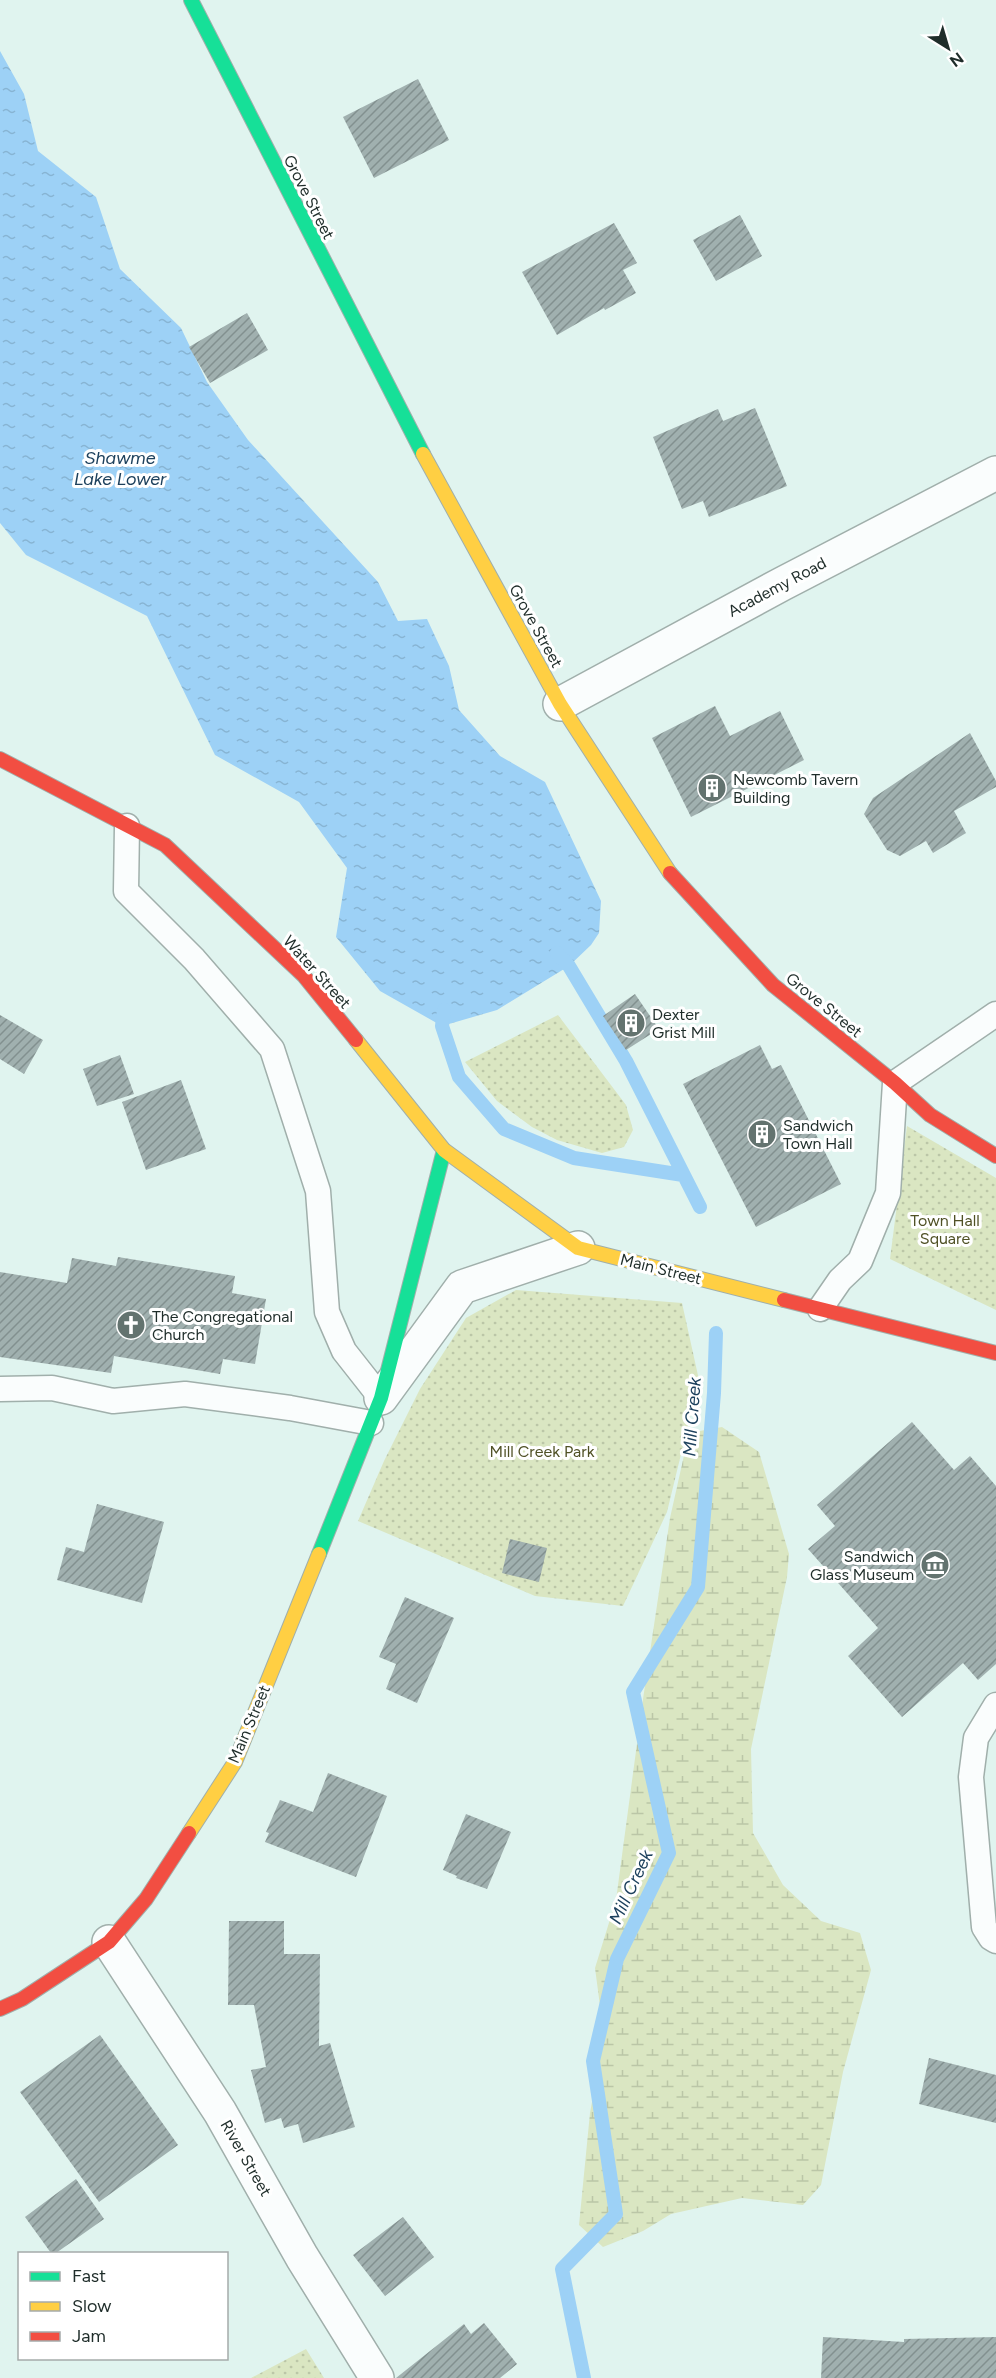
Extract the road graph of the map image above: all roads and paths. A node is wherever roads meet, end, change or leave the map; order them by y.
1 (191, 0) edge
2 (996, 473) edge
3 (560, 704) junction
4 (0, 759) edge
5 (127, 826) junction
6 (996, 1014) edge
7 (896, 1083) junction
8 (444, 1150) junction
9 (996, 1156) edge
10 (578, 1248) junction
11 (820, 1309) junction
12 (996, 1353) edge
13 (0, 1389) edge
14 (376, 1410) junction
15 (996, 1705) edge
16 (996, 1941) edge
17 (109, 1942) junction
18 (0, 2009) edge
19 (377, 2378) edge

1 - 3 street, Grove Street
2 - 3 street, Academy Road
3 - 7 street, Grove Street
4 - 5 street, Water Street
5 - 8 street, Water Street
5 - 14 lane
6 - 7 lane
7 - 9 street, Grove Street
7 - 11 lane
8 - 10 street, Water Street
8 - 14 street, Main Street
10 - 11 street, Main Street
10 - 14 street, Main Street
11 - 12 street, Main Street
13 - 14 lane
14 - 17 street, Main Street
15 - 16 lane
17 - 18 street, Main Street
17 - 19 street, River Street

